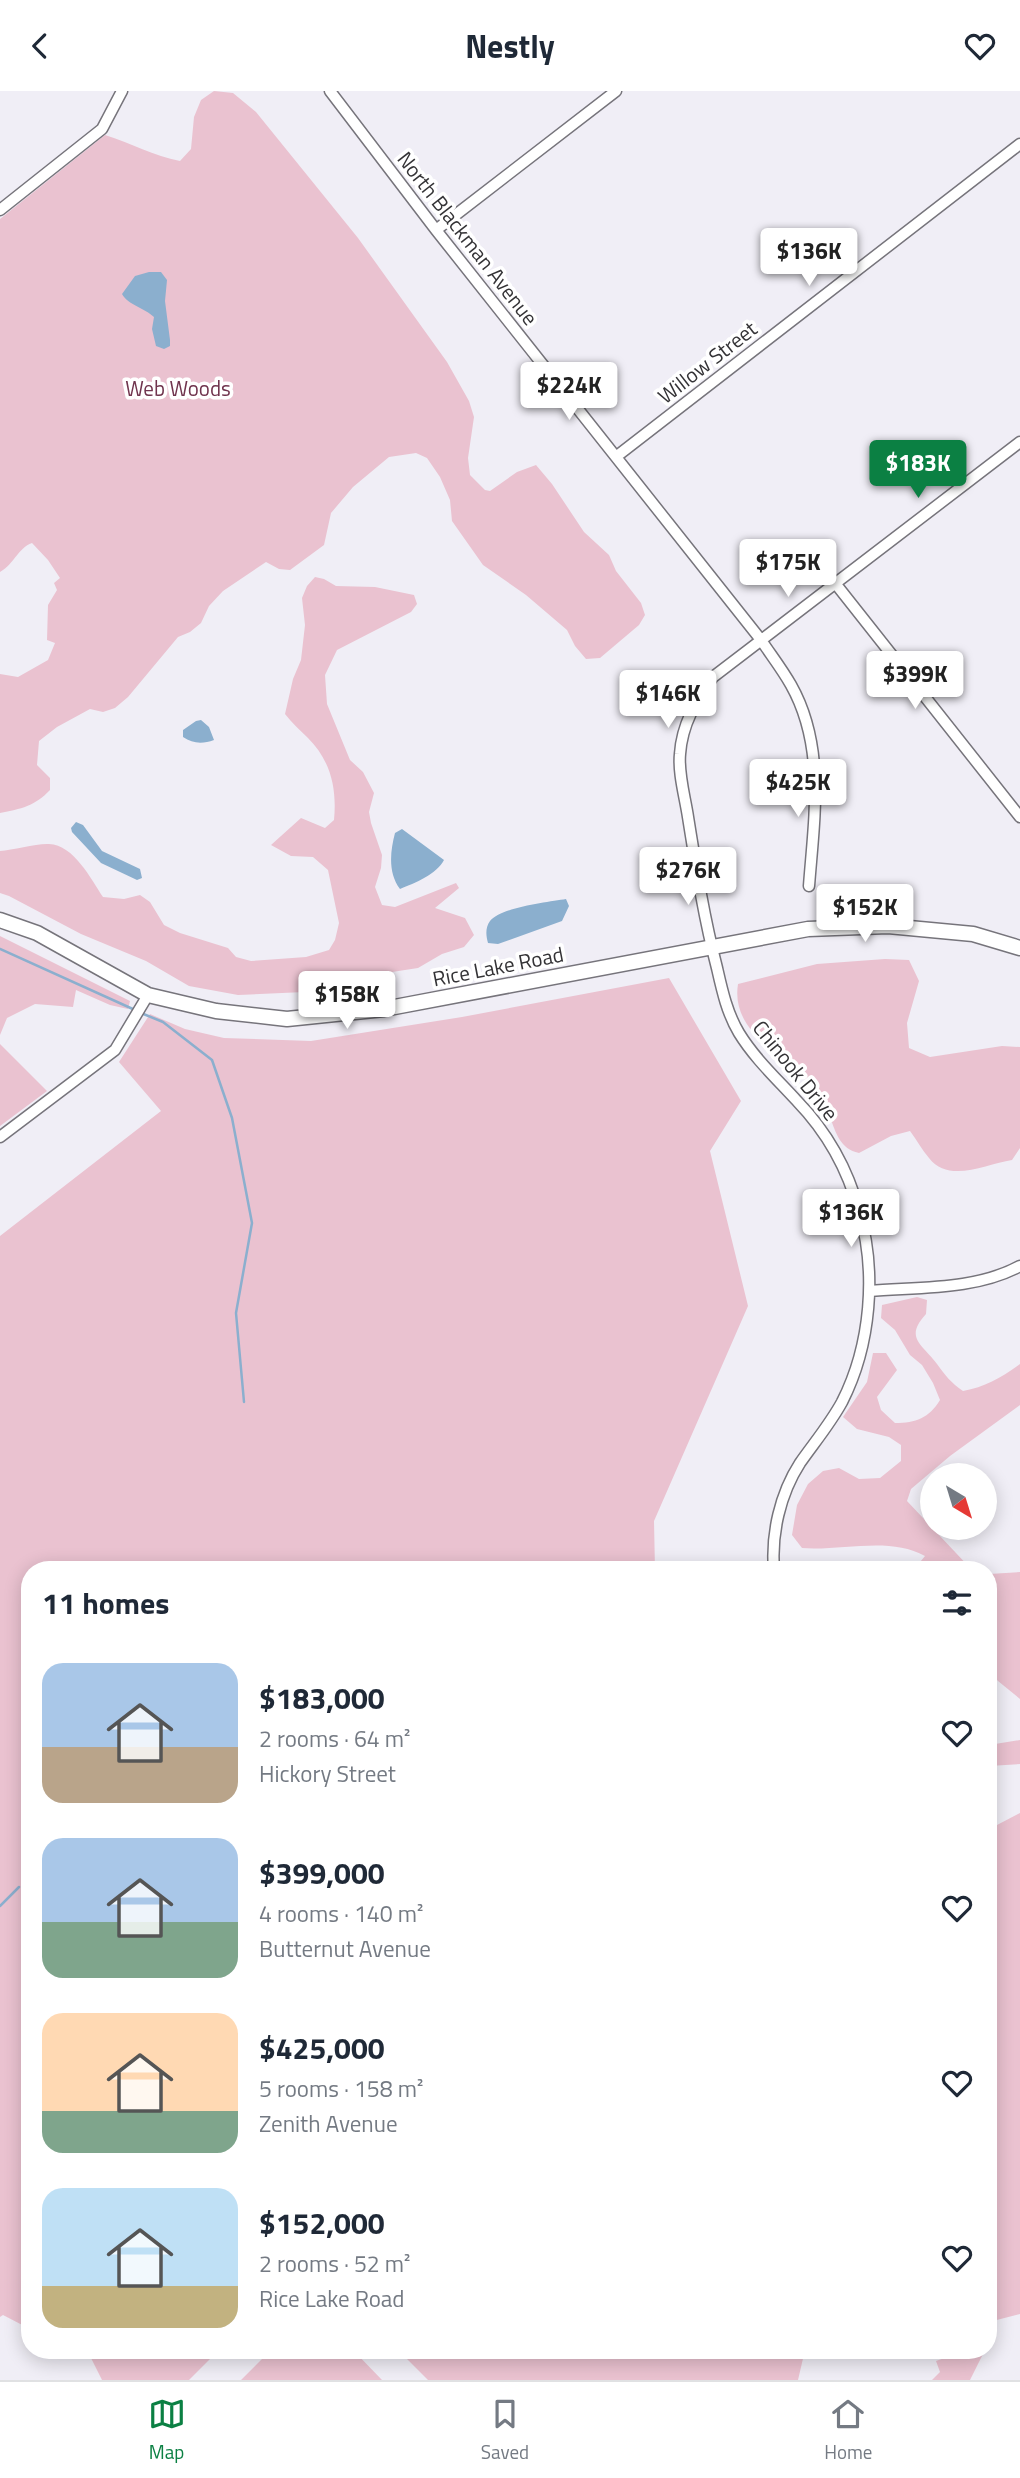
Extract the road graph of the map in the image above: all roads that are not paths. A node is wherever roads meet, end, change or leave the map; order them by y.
1 (122, 91) edge
2 (330, 91) edge
3 (616, 91) edge
4 (1020, 144) edge
5 (0, 210) edge
6 (436, 230) junction
7 (1020, 442) edge
8 (617, 456) junction
9 (835, 583) junction
10 (761, 640) junction
11 (1020, 817) edge
12 (809, 886) dead end
13 (0, 920) edge
14 (711, 946) junction
15 (1020, 948) edge
16 (148, 995) junction
17 (0, 1137) edge
18 (1020, 1266) edge
19 (870, 1291) junction
20 (775, 1561) edge

1 - 5 street
2 - 6 street, North Blackman Avenue
3 - 6 street
4 - 8 street, Willow Street
6 - 8 street, North Blackman Avenue
7 - 9 street, Chinook Drive
8 - 10 street, North Blackman Avenue
9 - 10 street, Chinook Drive
9 - 11 street
10 - 12 street, North Blackman Avenue
10 - 14 street, Chinook Drive
13 - 16 main road, Rice Lake Road
14 - 15 main road, Rice Lake Road
14 - 16 main road, Rice Lake Road
14 - 19 street, Chinook Drive
16 - 17 street
18 - 19 street
19 - 20 street, Chinook Drive

